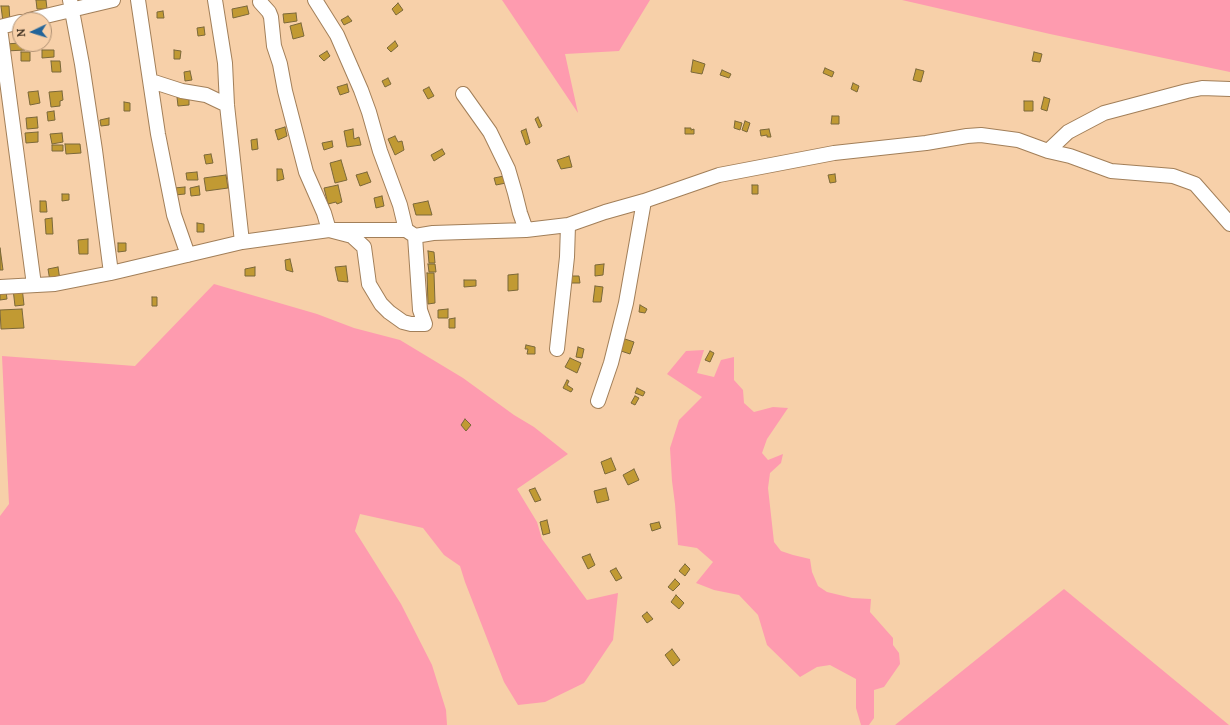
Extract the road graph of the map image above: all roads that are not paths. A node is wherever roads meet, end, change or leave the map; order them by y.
1 (113, 0) edge
2 (138, 0) edge
3 (215, 0) edge
4 (315, 0) edge
5 (260, 2) dead end
6 (71, 5) edge
7 (51, 12) edge
8 (12, 24) edge
9 (0, 28) edge
10 (151, 82) junction
11 (1230, 89) edge
12 (463, 94) dead end
13 (227, 105) junction
14 (1048, 151) junction
15 (644, 202) junction
16 (1230, 224) edge
17 (568, 225) junction
18 (329, 230) junction
19 (526, 230) junction
20 (411, 233) junction
21 (242, 242) junction
22 (188, 255) junction
23 (111, 273) junction
24 (34, 285) junction
25 (0, 287) edge
26 (557, 350) dead end
27 (598, 401) dead end

1 - 6 street
2 - 10 street
3 - 13 street
4 - 20 street
5 - 18 street
6 - 7 street
6 - 23 street
8 - 9 street
9 - 24 street
10 - 13 street
10 - 22 street
11 - 14 street
12 - 19 street
13 - 21 street
14 - 15 street
14 - 16 street
15 - 17 street
15 - 27 street
17 - 19 street
17 - 26 street
18 - 20 street
18 - 20 street
18 - 21 street
19 - 20 street
21 - 22 street
22 - 23 street
23 - 24 street
24 - 25 street

